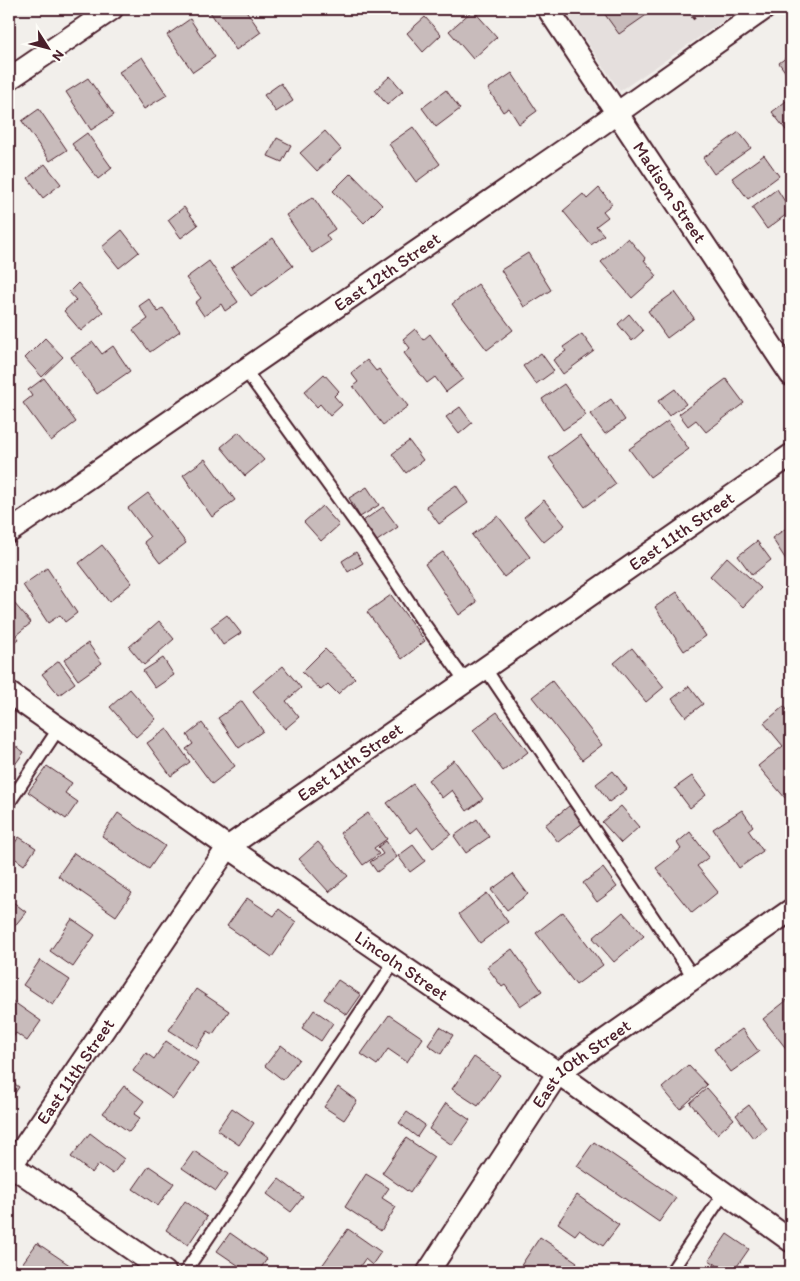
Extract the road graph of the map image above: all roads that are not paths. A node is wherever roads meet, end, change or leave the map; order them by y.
1 (112, 9) edge
2 (548, 9) edge
3 (764, 9) edge
4 (9, 79) edge
5 (618, 112) junction
6 (245, 370) junction
7 (791, 375) edge
8 (791, 456) edge
9 (9, 532) edge
10 (485, 668) junction
11 (466, 682) junction
12 (9, 692) edge
13 (59, 728) junction
14 (9, 803) edge
15 (228, 847) junction
16 (791, 910) edge
17 (395, 961) junction
18 (694, 978) junction
19 (558, 1073) junction
20 (10, 1166) edge
21 (724, 1193) junction
22 (791, 1241) edge
23 (165, 1272) edge
24 (185, 1272) edge
25 (428, 1272) edge
26 (671, 1272) edge

1 - 4 street
2 - 5 street, Madison Street
3 - 5 street, East 12th Street
5 - 6 street, East 12th Street
5 - 7 street, Madison Street
6 - 9 street, East 12th Street
6 - 11 lane
8 - 10 street, East 11th Street
10 - 11 street, East 11th Street
10 - 18 lane
11 - 15 street, East 11th Street
12 - 13 street, Lincoln Street
13 - 14 lane
13 - 15 street, Lincoln Street
15 - 17 street, Lincoln Street
15 - 20 street, East 11th Street
16 - 18 street, East 10th Street
17 - 19 street, Lincoln Street
17 - 24 lane
18 - 19 street, East 10th Street
19 - 21 street, Lincoln Street
19 - 25 street, East 10th Street
20 - 23 street
21 - 22 street, Lincoln Street
21 - 26 lane

